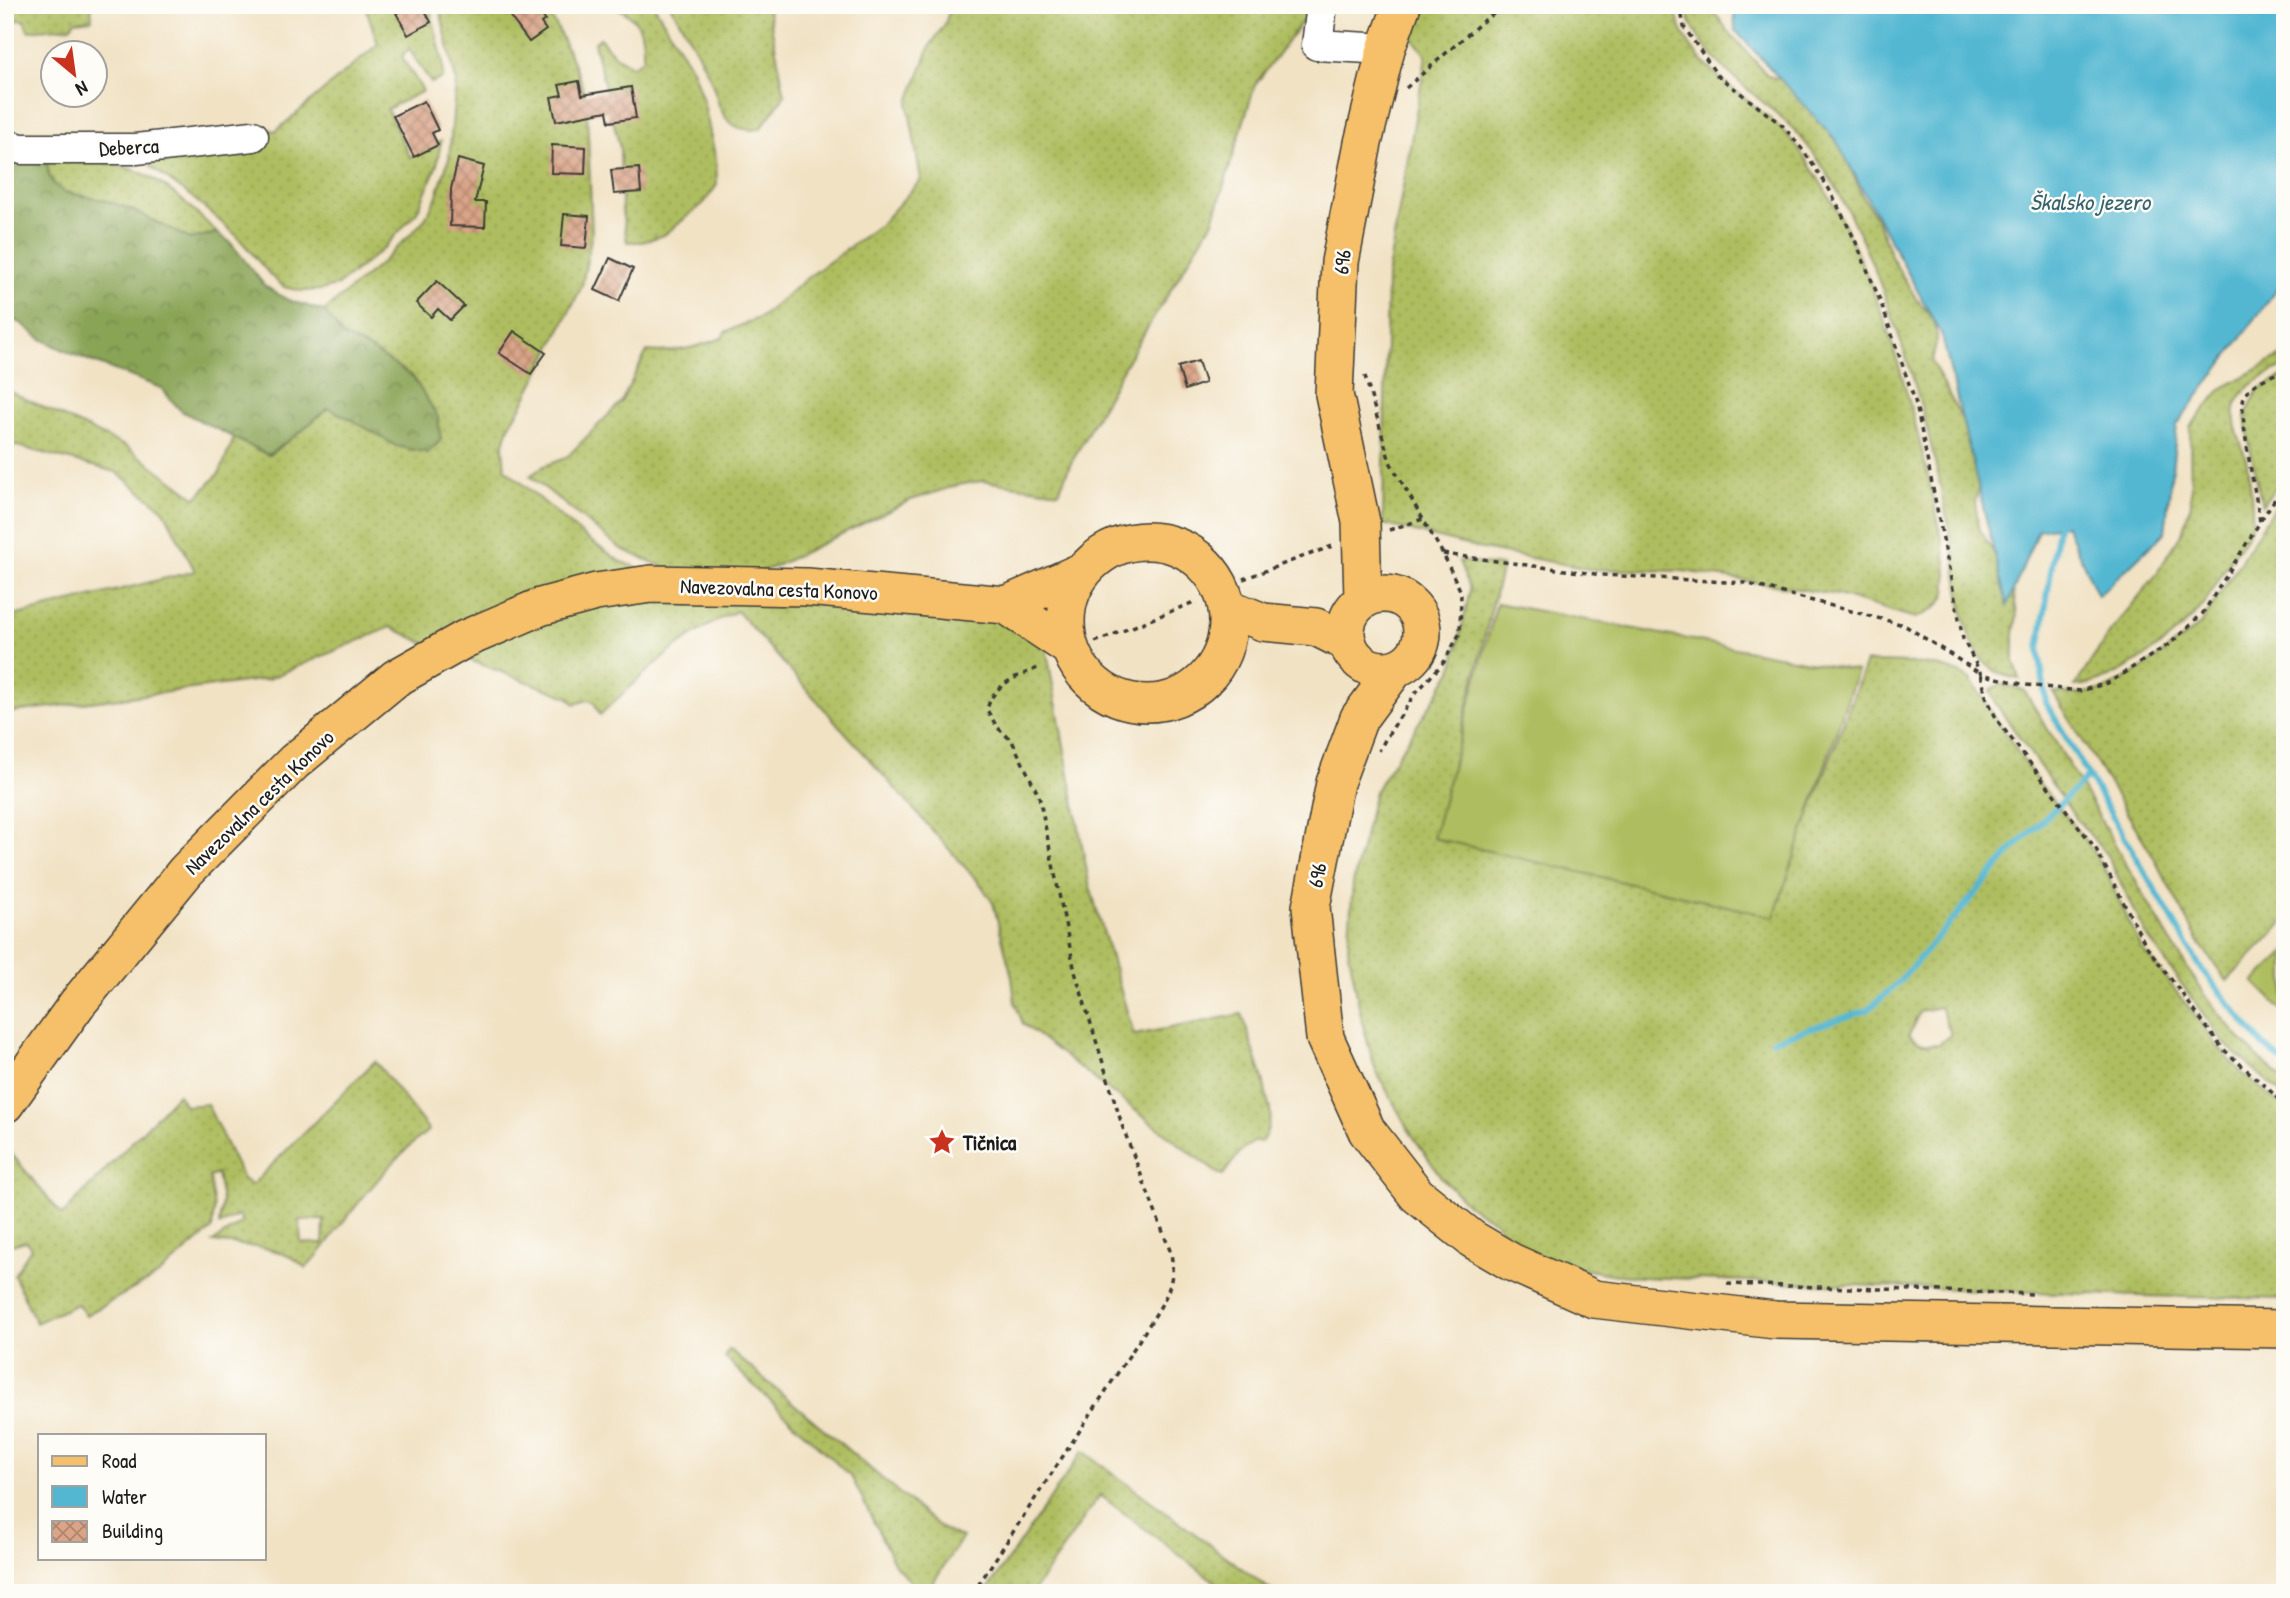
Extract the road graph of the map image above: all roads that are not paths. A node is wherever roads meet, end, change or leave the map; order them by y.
1 (1322, 5) edge
2 (1402, 5) edge
3 (1386, 49) junction
4 (253, 135) dead end
5 (5, 145) edge
6 (1362, 533) junction
7 (1083, 571) junction
8 (1222, 596) junction
9 (1401, 598) junction
10 (1006, 605) junction
11 (1264, 622) junction
12 (1346, 629) junction
13 (1067, 653) junction
14 (1220, 660) junction
15 (1395, 668) junction
16 (1359, 718) junction
17 (5, 1104) edge
18 (2285, 1329) edge

1 - 3 street
2 - 3 main road, 696 / 696
3 - 6 main road, 696 / 696
4 - 5 street, Deberca
6 - 9 main road, 696 / 696
6 - 12 main road, 696 / 696
7 - 8 main road, Navezovalna cesta Konovo
7 - 10 main road, Navezovalna cesta Konovo
7 - 13 main road, Navezovalna cesta Konovo
8 - 11 main road
8 - 14 main road, Navezovalna cesta Konovo
9 - 12 main road
9 - 15 main road, 696 / 696
10 - 13 main road, Navezovalna cesta Konovo
10 - 17 main road, Navezovalna cesta Konovo
11 - 12 main road
11 - 14 main road, Navezovalna cesta Konovo
12 - 15 main road
12 - 16 main road, 696 / 696
13 - 14 main road, Navezovalna cesta Konovo
15 - 16 main road, 696 / 696
16 - 18 main road, 696 / 696

